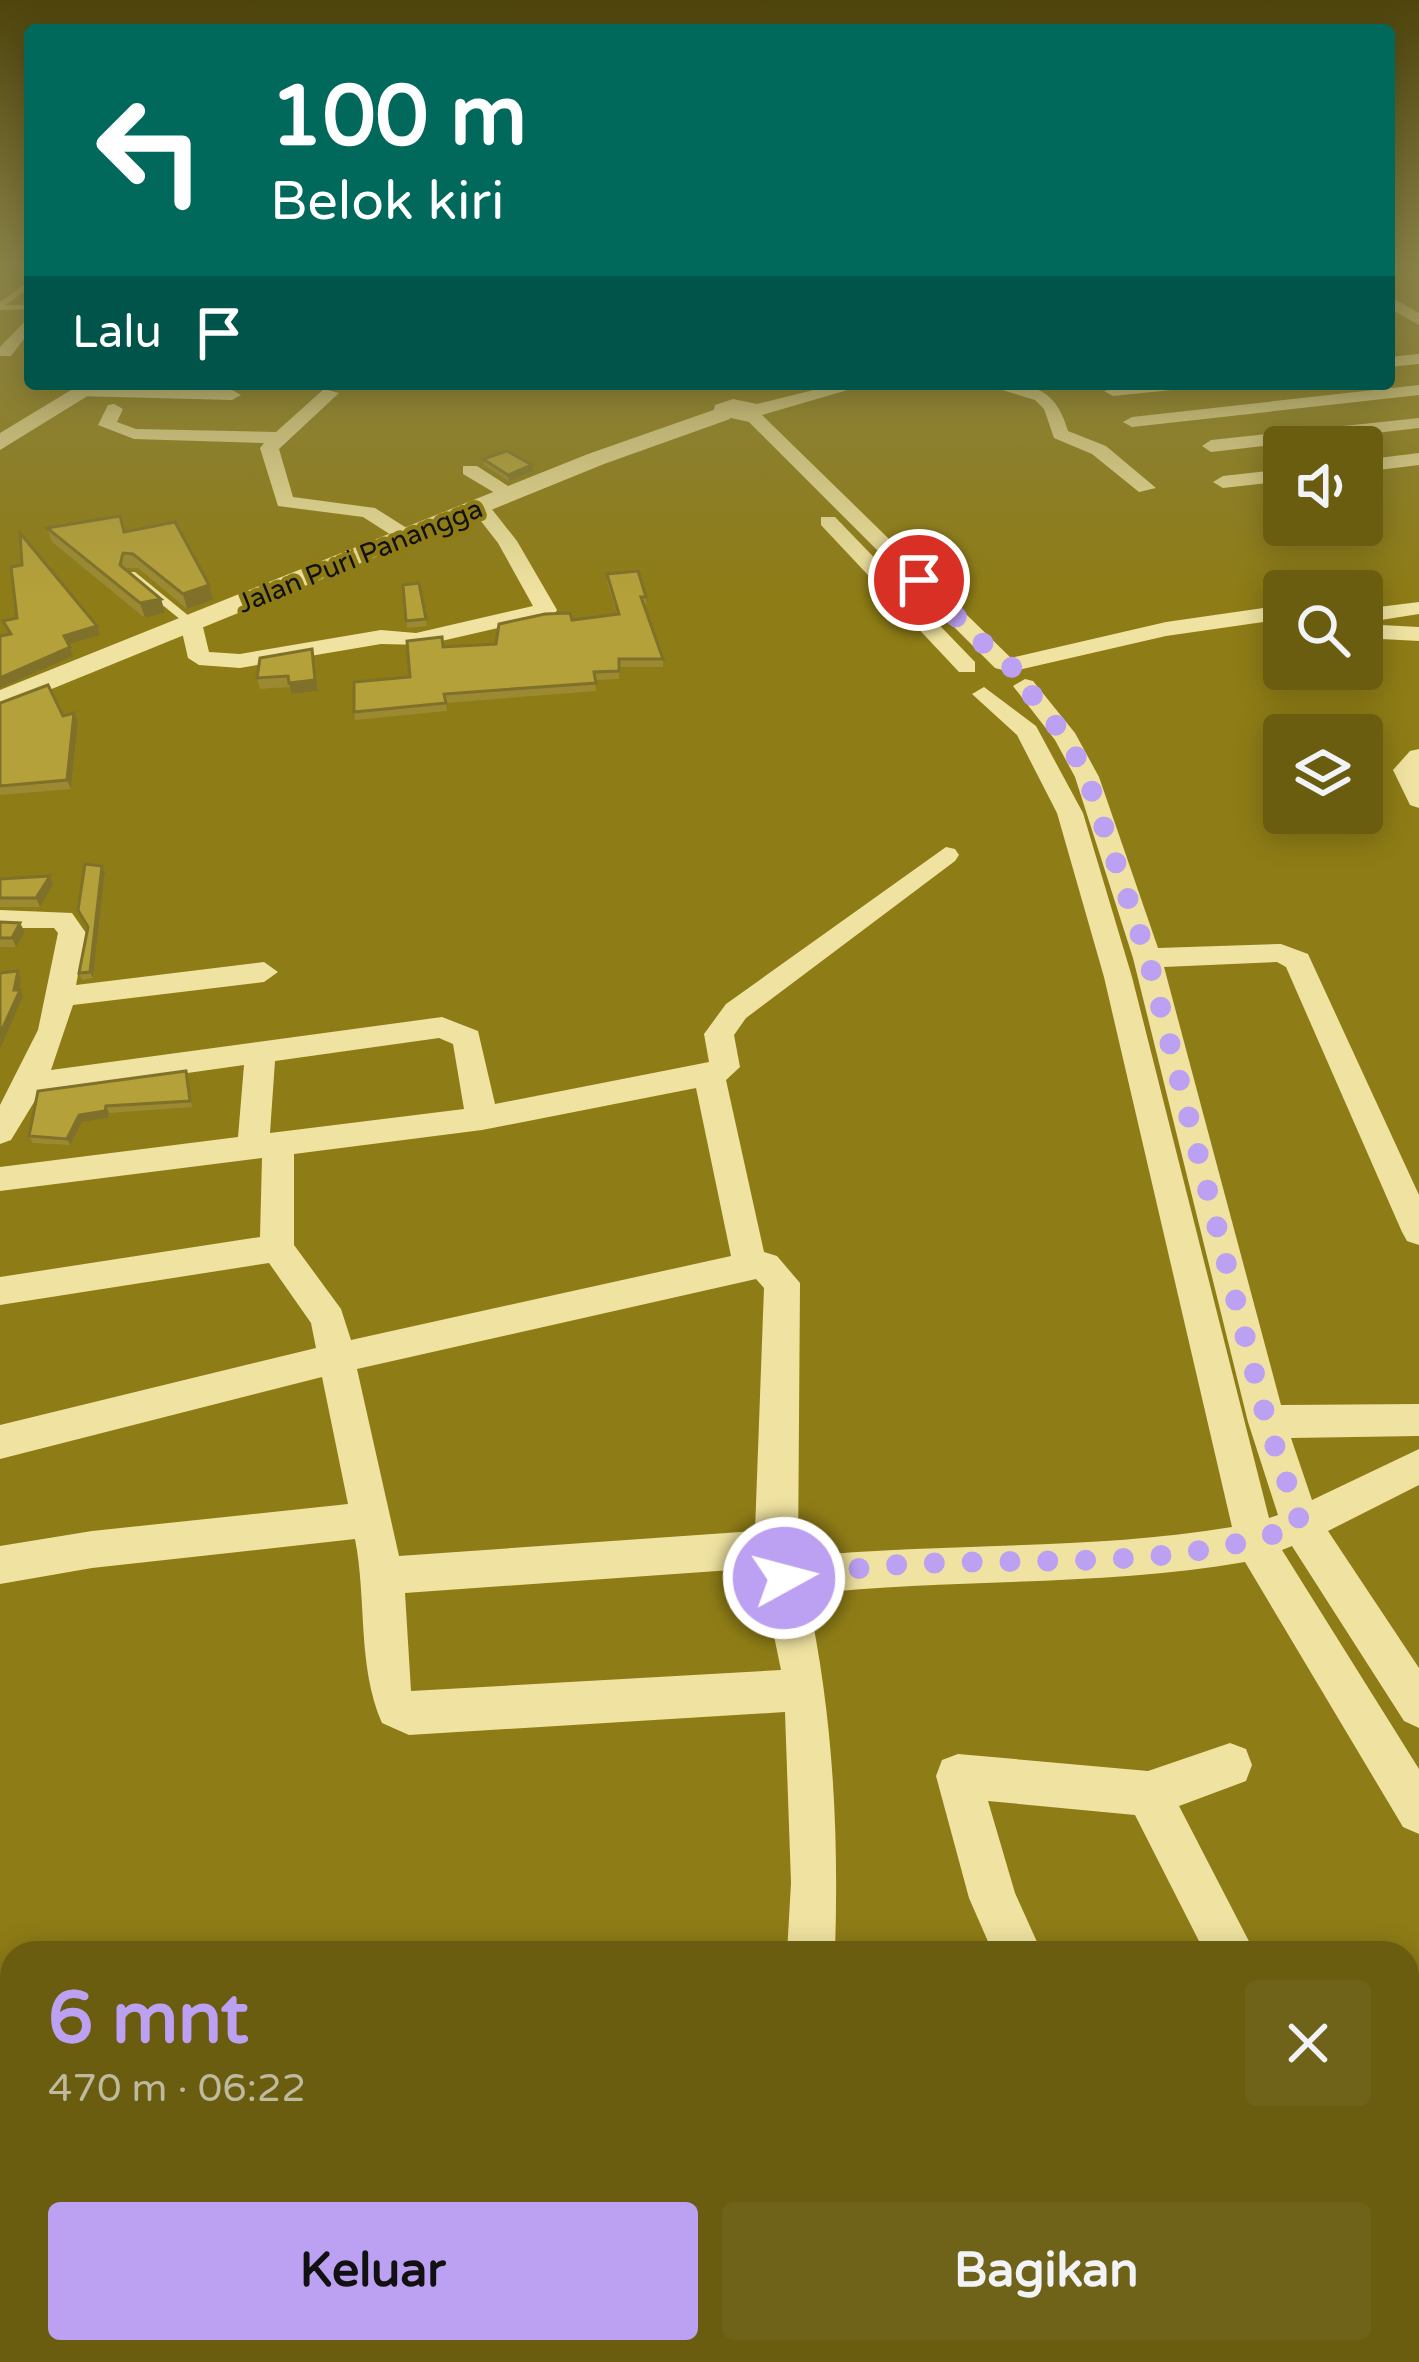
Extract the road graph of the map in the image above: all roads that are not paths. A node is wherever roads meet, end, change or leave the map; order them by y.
1 (87, 390) edge
2 (131, 390) edge
3 (723, 390) edge
4 (742, 390) edge
5 (833, 390) edge
6 (1016, 390) edge
7 (1121, 390) edge
8 (1168, 390) edge
9 (1113, 391) dead end
10 (330, 392) dead end
11 (1417, 392) edge
12 (232, 395) dead end
13 (58, 407) junction
14 (176, 407) dead end
15 (115, 409) junction
16 (739, 412) junction
17 (1205, 414) junction
18 (1132, 422) dead end
19 (1419, 423) edge
20 (279, 438) junction
21 (0, 443) edge
22 (1211, 446) dead end
23 (1419, 459) edge
24 (1383, 463) edge
25 (470, 470) dead end
26 (1263, 477) edge
27 (1223, 482) dead end
28 (1146, 488) dead end
29 (512, 495) junction
30 (480, 508) junction
31 (406, 536) junction
32 (131, 574) edge
33 (1419, 594) edge
34 (1383, 599) edge
35 (1419, 608) edge
36 (1383, 613) edge
37 (191, 623) junction
38 (1263, 623) edge
39 (1383, 632) edge
40 (1419, 634) edge
41 (1016, 673) junction
42 (975, 681) junction
43 (0, 701) edge
44 (1419, 757) edge
45 (1419, 800) edge
46 (946, 855) dead end
47 (0, 919) edge
48 (1140, 971) junction
49 (264, 972) dead end
50 (60, 998) junction
51 (260, 1052) junction
52 (709, 1075) junction
53 (29, 1084) junction
54 (482, 1118) junction
55 (0, 1132) edge
56 (266, 1147) junction
57 (0, 1179) edge
58 (1419, 1232) edge
59 (277, 1248) junction
60 (750, 1265) junction
61 (0, 1291) edge
62 (338, 1358) junction
63 (1419, 1420) edge
64 (1267, 1422) junction
65 (0, 1442) edge
66 (1419, 1466) edge
67 (371, 1518) junction
68 (1301, 1525) junction
69 (1255, 1542) junction
70 (779, 1563) junction
71 (0, 1565) edge
72 (383, 1576) junction
73 (806, 1690) junction
74 (1419, 1706) edge
75 (1230, 1765) dead end
76 (1148, 1794) junction
77 (1419, 1811) edge
78 (812, 1941) edge
79 (1013, 1941) edge
80 (1225, 1941) edge

1 - 13 street
2 - 12 street
3 - 16 street
4 - 16 street
5 - 16 street
6 - 28 street
7 - 9 street
8 - 17 street
10 - 20 street
11 - 17 street
13 - 15 street
13 - 21 street
14 - 15 street
15 - 20 street
16 - 29 street, Jalan Puri Panangga
16 - 41 street
16 - 42 street
17 - 18 street
19 - 22 street
20 - 31 street
23 - 24 street
25 - 29 street
26 - 27 street
29 - 30 street, Jalan Puri Panangga
30 - 31 street, Jalan Puri Panangga
30 - 37 street
31 - 37 street, Jalan Puri Panangga
32 - 37 lane
33 - 34 street
35 - 36 street
37 - 43 street, Jalan Puri Panangga
38 - 41 street
39 - 40 street
41 - 42 street
41 - 48 street
42 - 48 street
44 - 45 street
46 - 52 street
47 - 50 street
48 - 58 street
48 - 64 street
48 - 69 street
49 - 50 street
50 - 53 street
51 - 53 street
51 - 54 street
51 - 56 street
52 - 54 street
52 - 60 street
53 - 55 street
54 - 56 street
56 - 57 street
56 - 59 street
59 - 61 street
59 - 62 street
60 - 62 street
60 - 70 street
62 - 65 street
62 - 67 street
63 - 64 street
64 - 68 street
66 - 68 street
67 - 71 street
67 - 72 street
68 - 69 street
68 - 74 street
69 - 70 street
69 - 77 street
70 - 72 street
70 - 73 street
72 - 73 street
73 - 78 street
75 - 76 street
76 - 79 street
76 - 80 street

